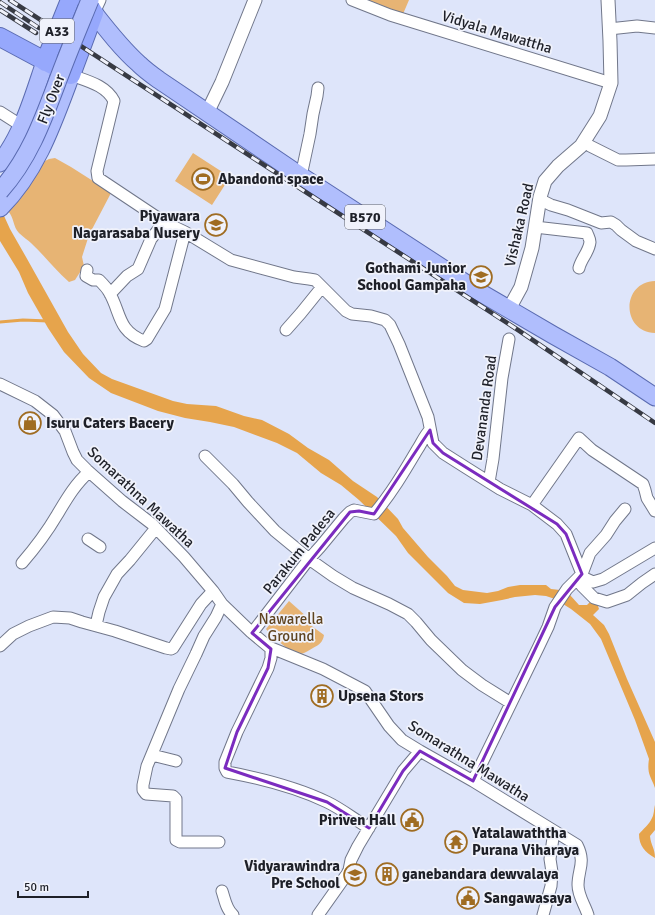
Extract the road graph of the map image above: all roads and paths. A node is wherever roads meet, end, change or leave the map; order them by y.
1 (70, 0) edge
2 (79, 0) edge
3 (255, 0) edge
4 (352, 0) edge
5 (608, 0) edge
6 (93, 3) edge
7 (655, 28) edge
8 (609, 29) junction
9 (0, 38) edge
10 (45, 62) junction
11 (71, 75) junction
12 (611, 83) junction
13 (318, 88) dead end
14 (0, 112) edge
15 (207, 113) junction
16 (22, 126) junction
17 (585, 140) junction
18 (655, 158) edge
19 (0, 163) edge
20 (301, 176) junction
21 (0, 178) edge
22 (540, 198) junction
23 (1, 201) edge
24 (164, 222) junction
25 (535, 227) junction
26 (185, 232) junction
27 (655, 249) edge
28 (579, 268) dead end
29 (87, 270) dead end
30 (322, 287) junction
31 (110, 294) junction
32 (509, 309) junction
33 (286, 330) dead end
34 (509, 339) dead end
35 (0, 384) edge
36 (655, 398) edge
37 (430, 430) junction
38 (205, 456) dead end
39 (89, 472) junction
40 (489, 482) junction
41 (532, 505) junction
42 (625, 508) dead end
43 (655, 511) edge
44 (156, 528) junction
45 (88, 539) dead end
46 (100, 547) dead end
47 (655, 548) edge
48 (309, 559) junction
49 (22, 563) dead end
50 (655, 574) edge
51 (580, 576) junction
52 (213, 591) junction
53 (222, 604) junction
54 (96, 625) junction
55 (252, 633) junction
56 (0, 646) edge
57 (271, 648) junction
58 (511, 702) junction
59 (420, 752) junction
60 (152, 755) junction
61 (176, 761) dead end
62 (473, 781) junction
63 (369, 828) junction
64 (554, 831) junction
65 (219, 842) dead end
66 (222, 891) dead end
67 (233, 915) edge
68 (318, 915) edge
69 (543, 915) edge
70 (588, 915) edge

1 - 10 highway, A33
2 - 21 main road, Fly Over
3 - 15 street
4 - 12 street, Vidyala Mawattha
5 - 8 street, Vishaka Road
6 - 11 highway, A33
6 - 15 main road, B570
6 - 23 main road, Fly Over, bridge
7 - 8 street
8 - 12 street, Vishaka Road
9 - 10 highway, A33
10 - 11 highway, A33
10 - 16 main road
11 - 23 main road
11 - 24 street
12 - 17 street, Vishaka Road
13 - 20 street
14 - 16 street
15 - 20 main road, B570
16 - 19 main road
17 - 18 street
17 - 22 street, Vishaka Road
20 - 32 main road, B570
22 - 25 street, Vishaka Road
22 - 27 street
24 - 26 street
24 - 31 street
25 - 28 street
25 - 32 street, Vishaka Road
26 - 30 street
26 - 31 street
29 - 31 street
30 - 33 street
30 - 37 street
32 - 36 main road, B570
34 - 40 street, Devananda Road
35 - 39 street, Somarathna Mawatha
37 - 40 street
37 - 48 street, Parakum Padesa
38 - 48 street
39 - 44 street, Somarathna Mawatha
39 - 49 street
40 - 41 street
41 - 43 street
41 - 51 street
42 - 51 street
44 - 52 street, Somarathna Mawatha
44 - 54 street
45 - 46 street
47 - 51 street
48 - 55 street, Parakum Padesa
48 - 58 street
50 - 51 street
51 - 58 street
52 - 53 street, Somarathna Mawatha
52 - 54 street
53 - 55 street, Somarathna Mawatha
53 - 60 street
54 - 56 street
55 - 57 street, Somarathna Mawatha
57 - 59 street, Somarathna Mawatha
57 - 63 street
58 - 62 street
59 - 62 street, Somarathna Mawatha
59 - 63 street
60 - 61 street
60 - 65 street
62 - 64 street, Somarathna Mawatha
63 - 68 street
64 - 69 street
64 - 70 street, Somarathna Mawatha
66 - 67 street

